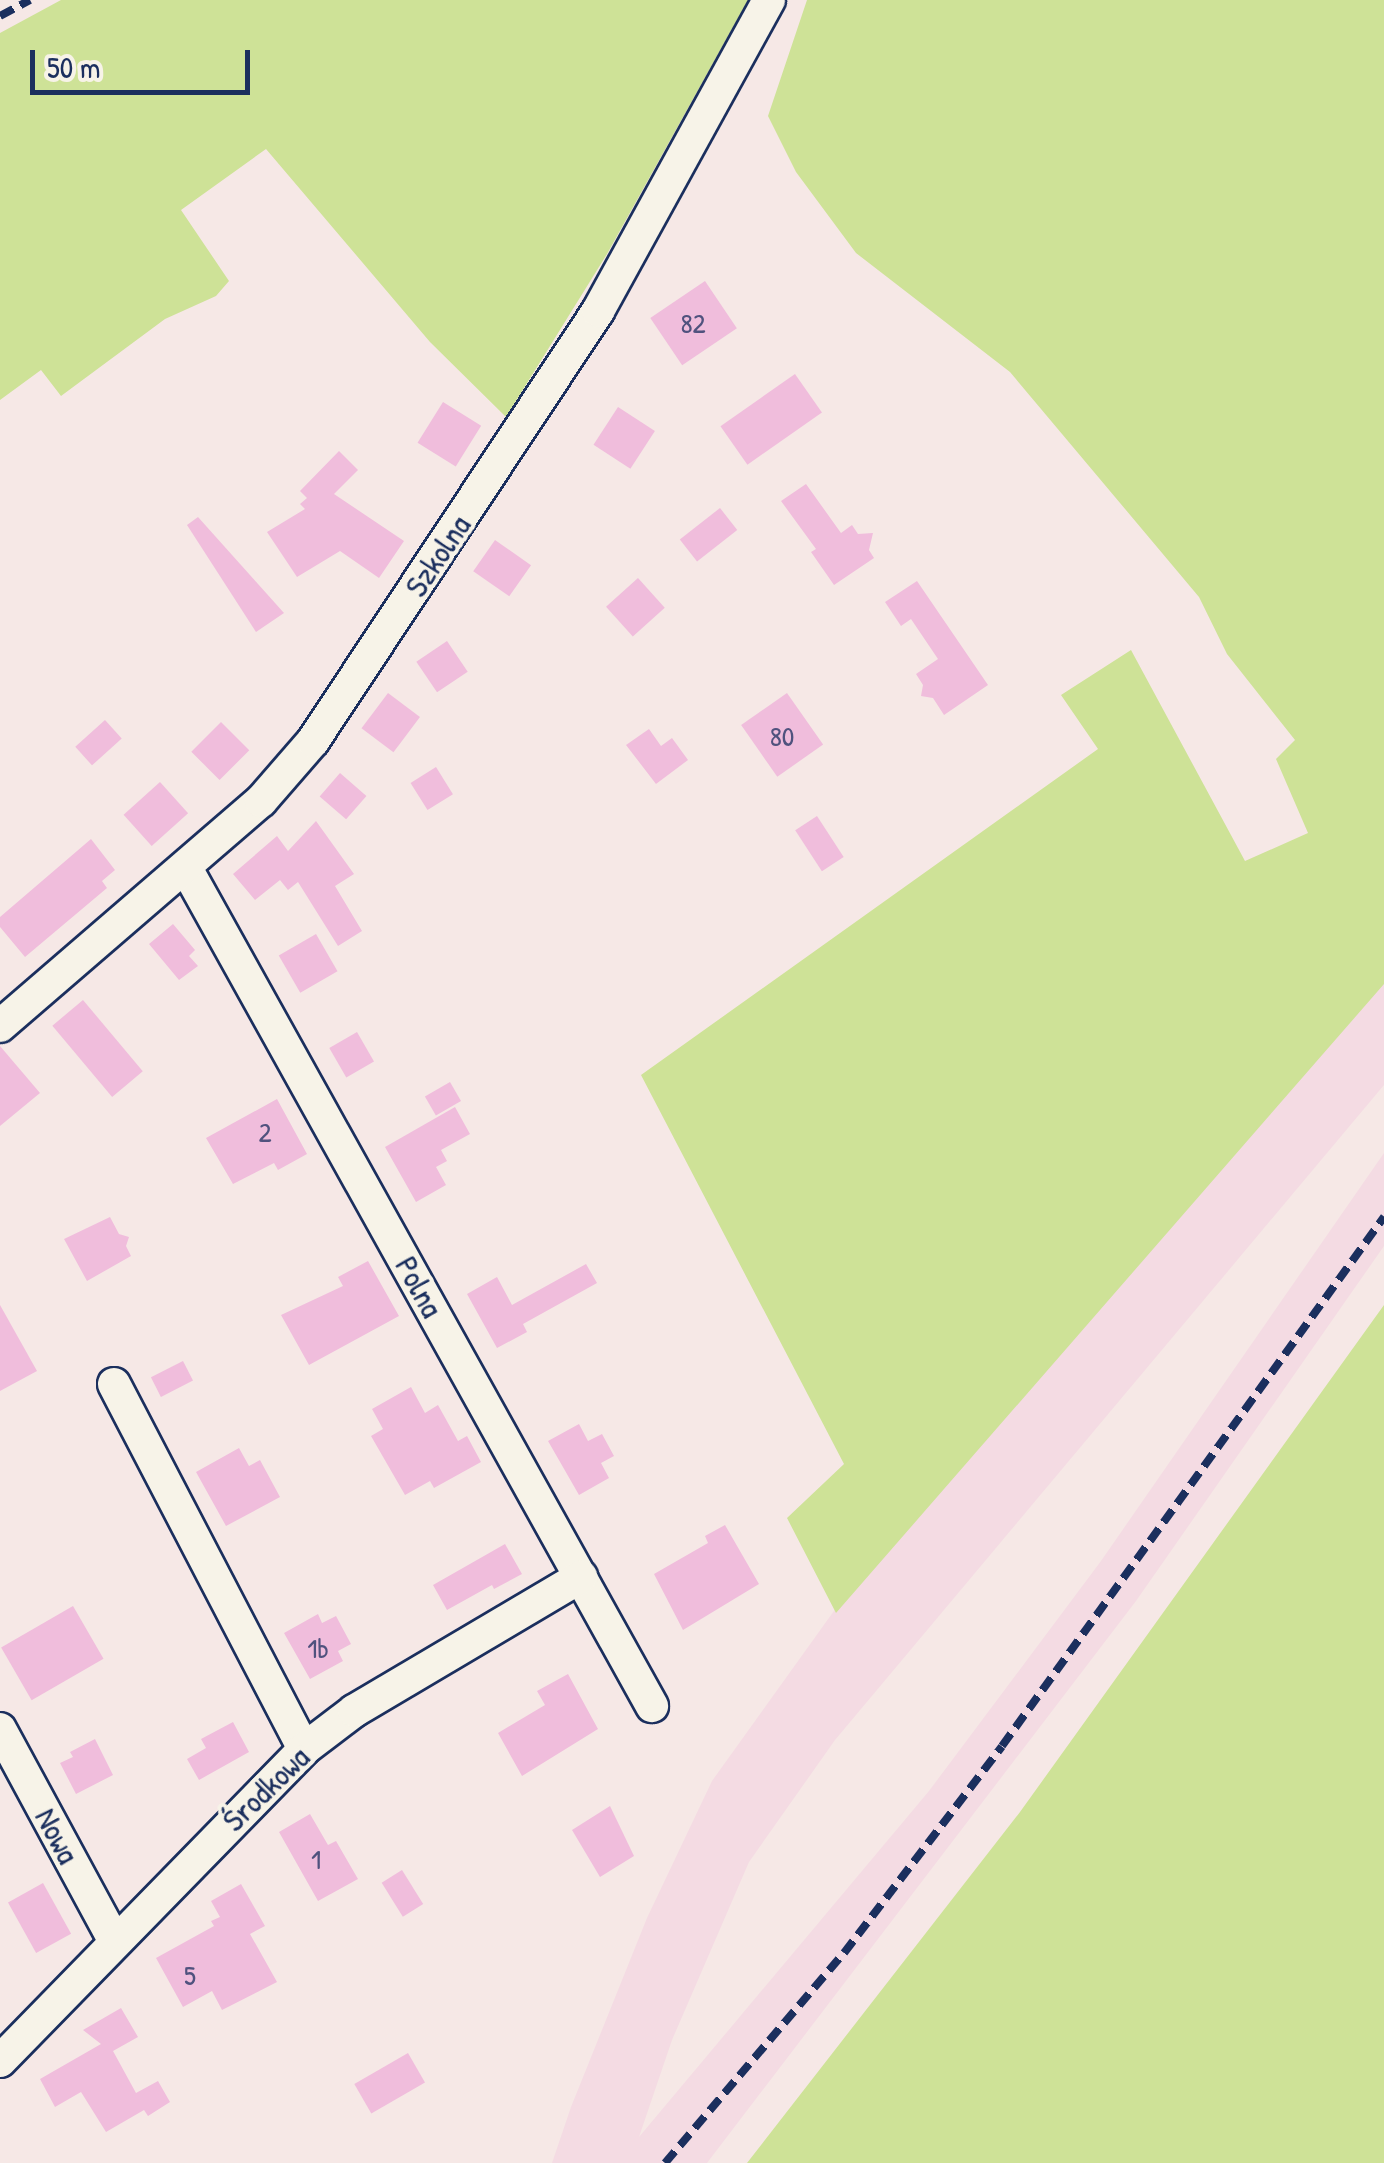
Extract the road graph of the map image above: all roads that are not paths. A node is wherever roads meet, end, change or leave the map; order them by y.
1 (769, 0) edge
2 (186, 868) junction
3 (0, 1026) edge
4 (114, 1384) dead end
5 (581, 1578) junction
6 (652, 1706) dead end
7 (0, 1729) edge
8 (304, 1749) junction
9 (114, 1942) junction
10 (0, 2061) edge

1 - 2 street, Szkolna
2 - 3 street, Szkolna
2 - 5 street, Polna
4 - 8 street
5 - 6 street, Polna
5 - 8 street, Środkowa
7 - 9 street, Nowa
8 - 9 street, Środkowa
9 - 10 street, Środkowa

